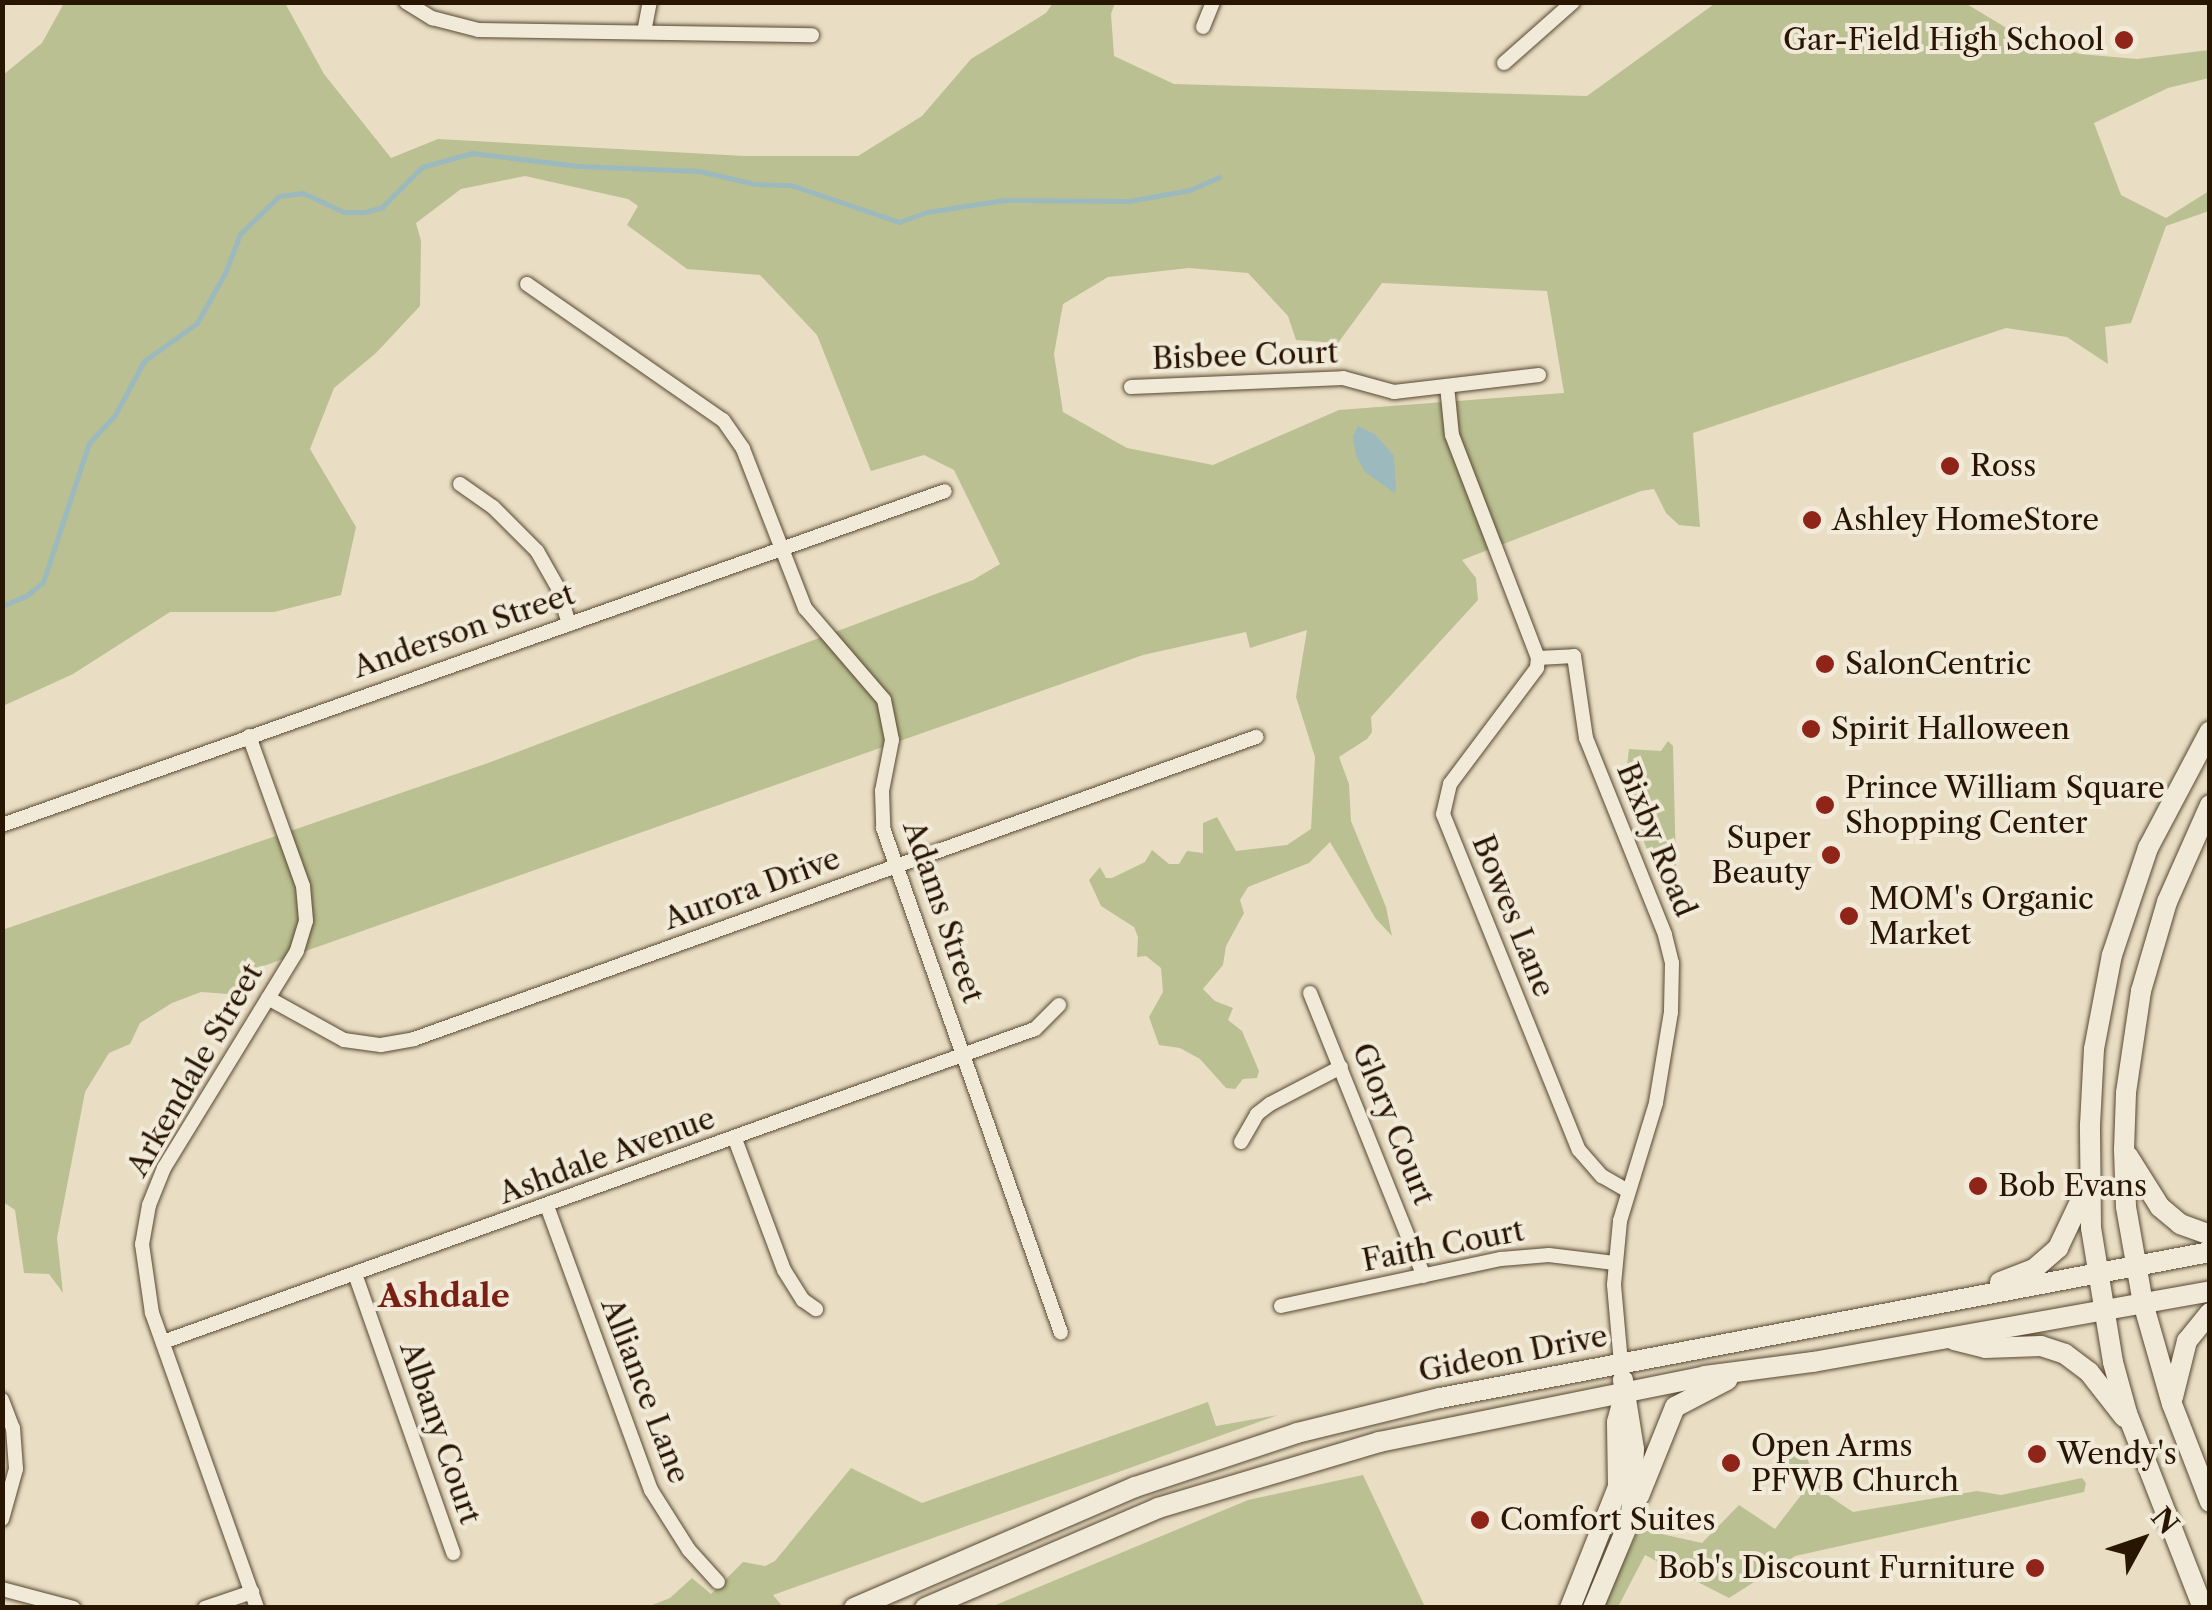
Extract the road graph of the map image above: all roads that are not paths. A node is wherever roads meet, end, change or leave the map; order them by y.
1 (406, 2) edge
2 (650, 2) edge
3 (1214, 2) edge
4 (1573, 2) edge
5 (1203, 27) dead end
6 (644, 32) junction
7 (812, 35) dead end
8 (1504, 63) dead end
9 (527, 284) dead end
10 (1539, 375) dead end
11 (1447, 386) junction
12 (1131, 387) dead end
13 (460, 484) dead end
14 (945, 491) dead end
15 (781, 549) junction
16 (568, 624) junction
17 (1538, 658) junction
18 (249, 736) junction
19 (1256, 737) dead end
20 (2205, 749) edge
21 (2210, 805) edge
22 (2, 824) edge
23 (896, 867) junction
24 (1310, 993) dead end
25 (268, 998) junction
26 (1059, 1005) dead end
27 (964, 1056) junction
28 (1341, 1067) junction
29 (736, 1140) junction
30 (1241, 1142) dead end
31 (2124, 1150) junction
32 (2090, 1181) junction
33 (1628, 1191) junction
34 (546, 1206) junction
35 (2210, 1234) edge
36 (2210, 1252) edge
37 (1615, 1263) junction
38 (2136, 1266) junction
39 (356, 1274) junction
40 (2096, 1274) junction
41 (1424, 1276) junction
42 (2210, 1290) edge
43 (1974, 1297) junction
44 (2144, 1302) junction
45 (1281, 1306) dead end
46 (816, 1309) dead end
47 (2102, 1310) junction
48 (2210, 1313) edge
49 (1061, 1333) dead end
50 (1947, 1338) junction
51 (162, 1342) junction
52 (1621, 1364) junction
53 (1737, 1374) junction
54 (1625, 1392) junction
55 (2, 1400) edge
56 (2172, 1404) junction
57 (2134, 1430) junction
58 (2210, 1502) edge
59 (1631, 1517) junction
60 (2, 1519) edge
61 (453, 1553) dead end
62 (944, 1568) junction
63 (718, 1582) dead end
64 (2, 1589) edge
65 (956, 1594) junction
66 (255, 1600) edge
67 (74, 1608) edge
68 (205, 1608) edge
69 (854, 1608) edge
70 (925, 1608) edge
71 (1570, 1608) edge
72 (1593, 1608) edge
73 (2203, 1608) edge

1 - 6 street
2 - 6 street
3 - 5 street
4 - 8 street
6 - 7 street
9 - 15 street, Adams Street
10 - 11 street, Bisbee Court
11 - 12 street, Bisbee Court
11 - 17 street
13 - 16 street
14 - 15 street, Anderson Street
15 - 16 street, Anderson Street
15 - 23 street, Adams Street
16 - 18 street, Anderson Street
17 - 33 street, Bixby Road
17 - 33 street, Bowes Lane
18 - 22 street, Anderson Street
18 - 25 street, Arkendale Street
19 - 23 street, Aurora Drive
20 - 32 main road
21 - 31 main road
23 - 25 street, Aurora Drive
23 - 27 street, Adams Street
24 - 28 street, Glory Court
25 - 51 street, Arkendale Street
26 - 27 street, Ashdale Avenue
27 - 29 street, Ashdale Avenue
27 - 49 street, Adams Street
28 - 30 street
28 - 41 street, Glory Court
29 - 34 street, Ashdale Avenue
29 - 46 street
31 - 35 main road
31 - 38 main road
32 - 40 main road
32 - 43 main road
33 - 37 street, Bixby Road
34 - 39 street, Ashdale Avenue
34 - 63 street, Alliance Lane
36 - 38 main road, Gideon Drive
37 - 41 street, Faith Court
37 - 52 street, Bixby Road
38 - 40 main road, Gideon Drive
38 - 44 main road
39 - 51 street, Ashdale Avenue
39 - 61 street, Albany Court
40 - 43 main road, Gideon Drive
40 - 47 main road
41 - 45 street, Faith Court
42 - 44 main road, Gideon Drive
43 - 52 main road, Gideon Drive
44 - 47 main road, Gideon Drive
44 - 56 main road
47 - 50 main road, Gideon Drive
47 - 57 main road
48 - 56 main road
50 - 53 main road, Gideon Drive
50 - 57 main road
51 - 66 street, Arkendale Street
52 - 54 main road
52 - 62 main road, Gideon Drive
53 - 54 main road, Gideon Drive
53 - 59 main road
54 - 59 main road
54 - 65 main road, Gideon Drive
54 - 71 main road
55 - 60 street
56 - 58 main road
57 - 73 main road
59 - 72 main road
62 - 65 main road
62 - 69 main road, Gideon Drive
64 - 67 street
65 - 70 main road, Gideon Drive
66 - 68 street

